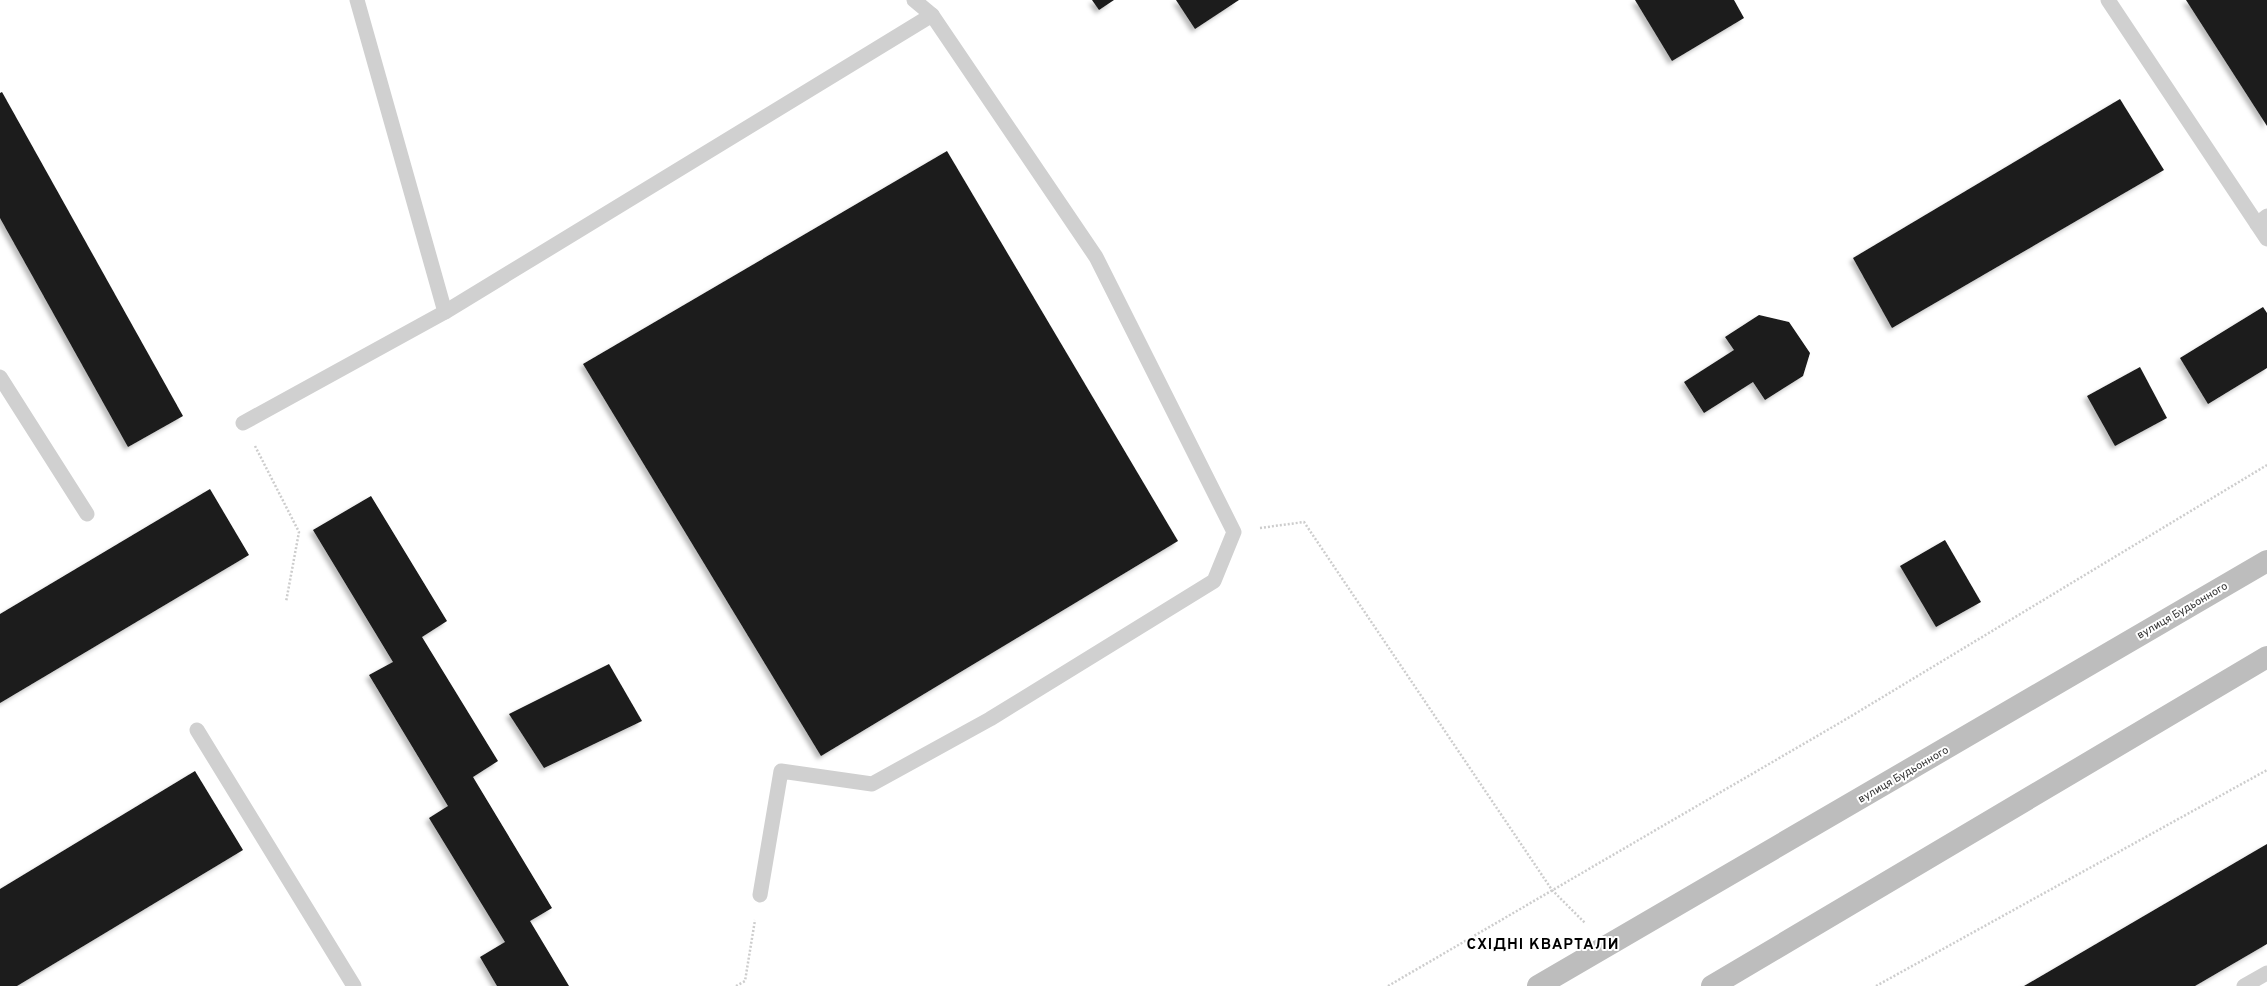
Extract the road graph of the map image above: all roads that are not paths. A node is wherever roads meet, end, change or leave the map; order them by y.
1 (357, 0) edge
2 (914, 0) edge
3 (2108, 0) edge
4 (932, 15) junction
5 (2262, 220) edge
6 (2267, 239) edge
7 (445, 312) junction
8 (0, 377) edge
9 (243, 423) road end
10 (87, 514) dead end
11 (2267, 560) edge
12 (2266, 662) edge
13 (197, 730) dead end
14 (760, 895) road end
15 (2267, 973) edge
16 (354, 986) edge
17 (1538, 986) edge
18 (1712, 986) edge
19 (2244, 986) edge

1 - 7 lane
2 - 4 lane
3 - 5 lane
4 - 7 lane
4 - 14 lane
5 - 6 lane
7 - 9 lane
8 - 10 lane
11 - 17 main road, вулиця Будьонного
12 - 18 main road
13 - 16 lane
15 - 19 lane

